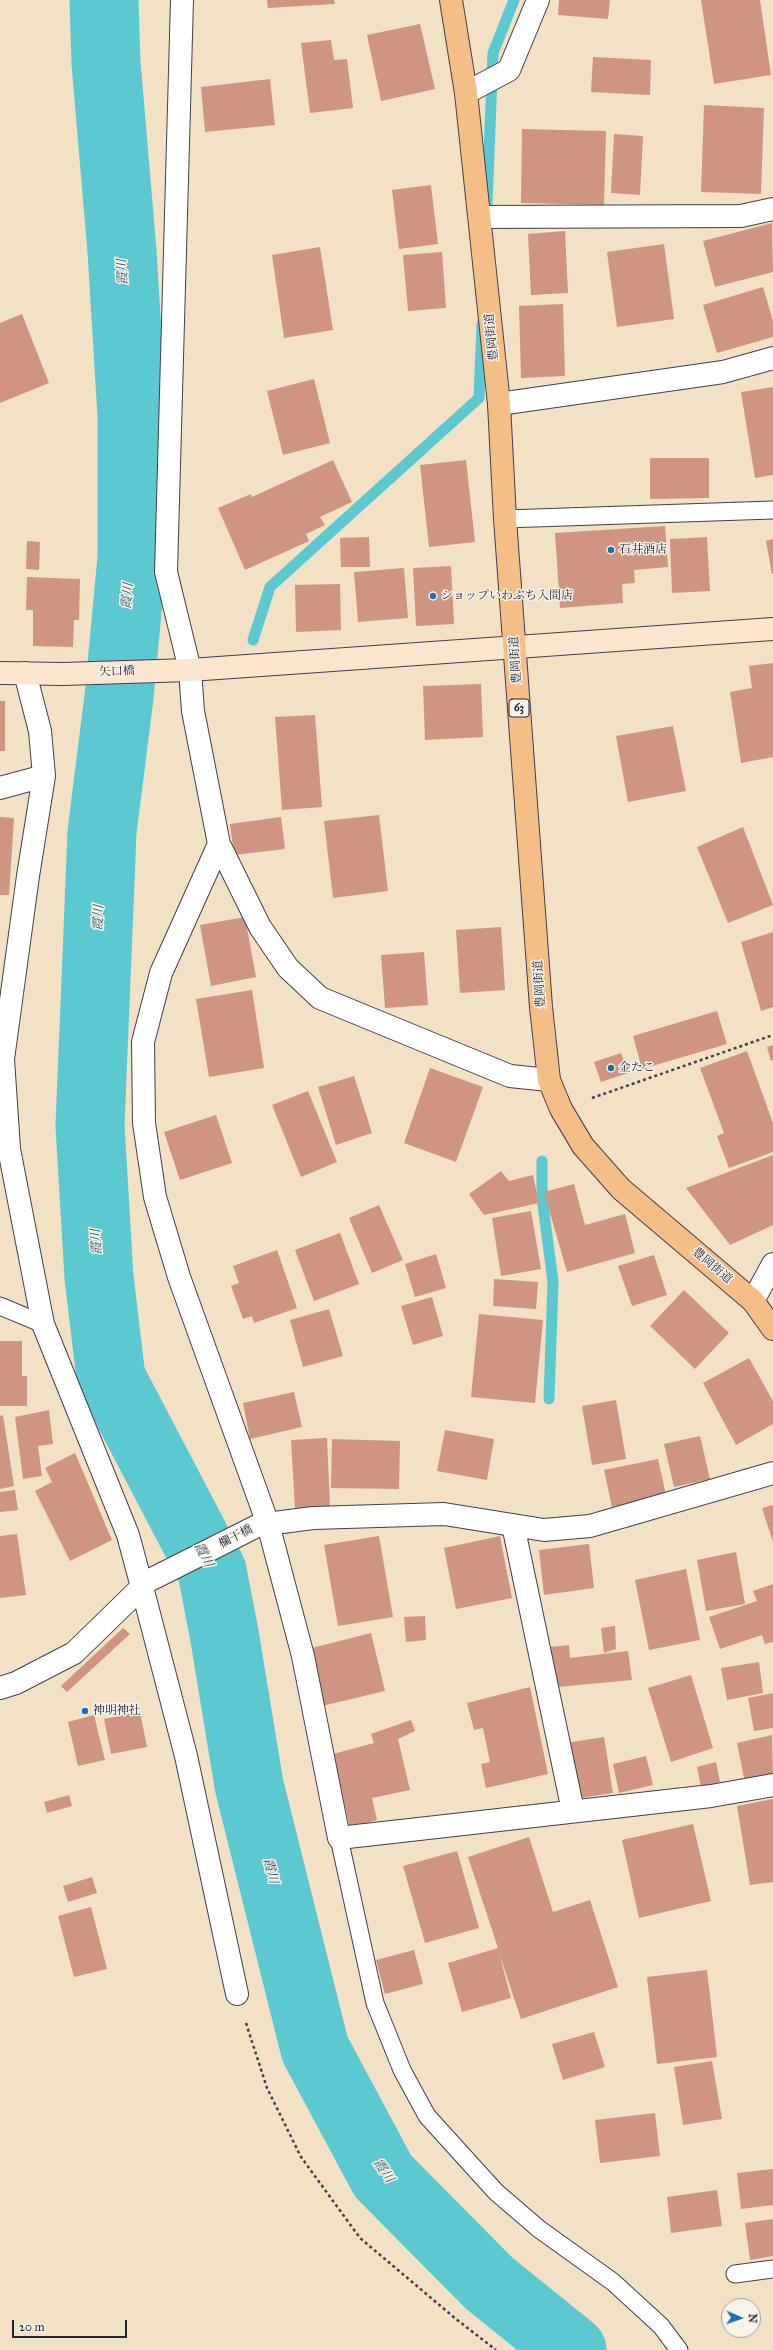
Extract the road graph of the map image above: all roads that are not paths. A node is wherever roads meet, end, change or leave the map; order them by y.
1 (182, 0) edge
2 (451, 0) edge
3 (538, 0) edge
4 (466, 93) junction
5 (773, 209) edge
6 (480, 217) junction
7 (773, 358) edge
8 (499, 404) junction
9 (773, 510) edge
10 (505, 519) junction
11 (773, 629) edge
12 (515, 649) junction
13 (181, 670) junction
14 (0, 673) edge
15 (25, 673) junction
16 (44, 776) junction
17 (0, 788) edge
18 (219, 844) junction
19 (549, 1080) junction
20 (773, 1264) edge
21 (753, 1301) junction
22 (0, 1306) edge
23 (43, 1324) junction
24 (773, 1329) edge
25 (773, 1473) edge
26 (263, 1524) junction
27 (513, 1525) junction
28 (145, 1584) junction
29 (0, 1688) edge
30 (773, 1785) edge
31 (572, 1811) junction
32 (339, 1838) junction
33 (237, 1994) road end
34 (773, 2269) edge
35 (735, 2274) dead end
36 (679, 2350) edge

1 - 13 street
2 - 4 main road, 豊岡街道 / 63
3 - 4 street
4 - 6 main road, 豊岡街道 / 63
5 - 6 street
6 - 8 main road, 豊岡街道 / 63
7 - 8 street
8 - 10 main road, 豊岡街道 / 63
9 - 10 lane
10 - 12 main road, 豊岡街道 / 63
11 - 12 street, 矢口橋
12 - 13 street, 矢口橋
12 - 19 main road, 豊岡街道 / 63
13 - 15 street, 矢口橋
13 - 18 street
14 - 15 street, 矢口橋
15 - 16 street
16 - 17 street
16 - 23 street
18 - 19 street
18 - 26 street
19 - 21 main road, 豊岡街道 / 63
20 - 21 street
21 - 24 main road, 豊岡街道 / 63
22 - 23 lane
23 - 28 street
25 - 27 street, 欄干橋
26 - 27 street, 欄干橋
26 - 28 street, 欄干橋
26 - 32 street
27 - 31 street
28 - 29 street, 欄干橋
28 - 33 street
30 - 31 street
31 - 32 street
32 - 36 lane
34 - 35 lane

